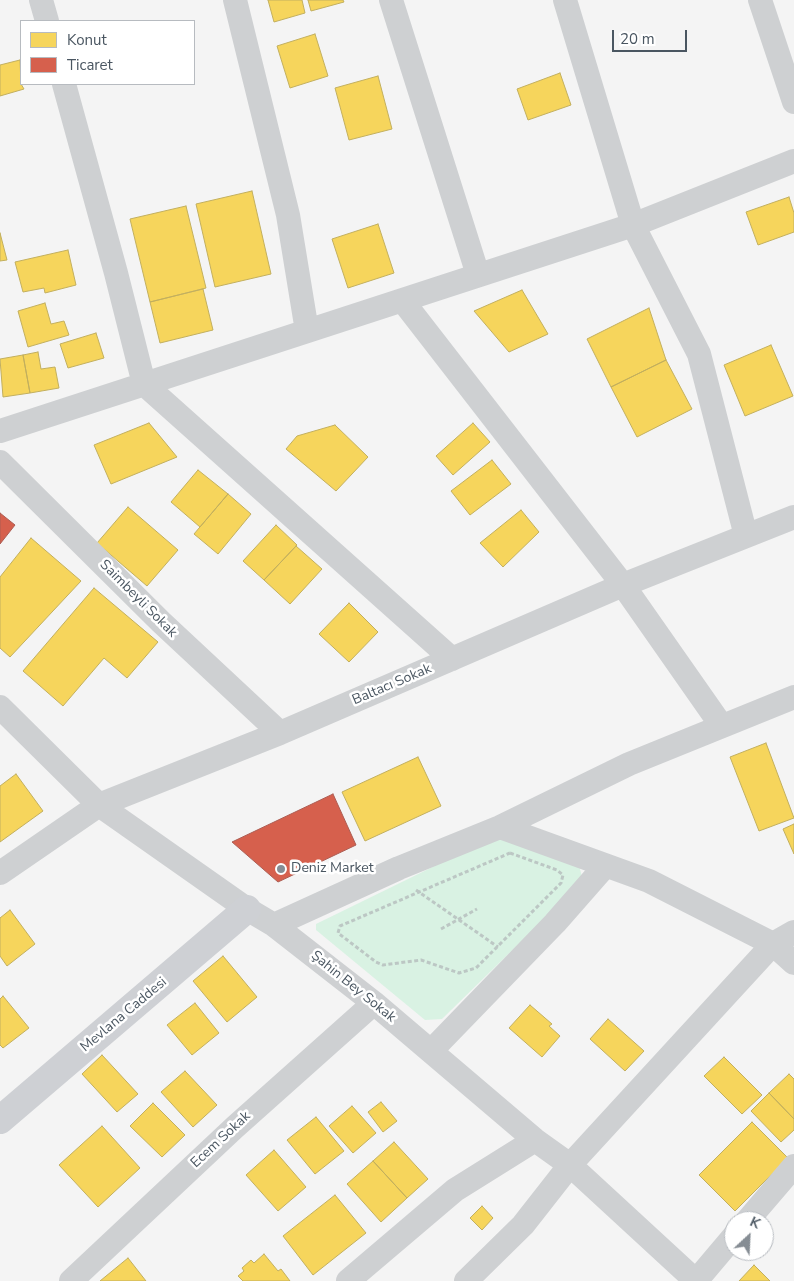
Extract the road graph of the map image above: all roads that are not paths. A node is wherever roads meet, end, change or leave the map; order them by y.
1 (41, 0) edge
2 (236, 0) edge
3 (390, 0) edge
4 (565, 0) edge
5 (760, 0) edge
6 (47, 20) edge
7 (64, 85) edge
8 (794, 102) edge
9 (794, 161) edge
10 (633, 225) junction
11 (478, 275) junction
12 (402, 300) junction
13 (308, 331) junction
14 (144, 384) junction
15 (0, 431) edge
16 (0, 462) edge
17 (794, 517) edge
18 (746, 536) junction
19 (624, 585) junction
20 (452, 659) junction
21 (794, 697) edge
22 (0, 707) edge
23 (721, 725) junction
24 (280, 734) junction
25 (99, 805) junction
26 (500, 827) junction
27 (606, 866) junction
28 (0, 873) edge
29 (247, 910) junction
30 (274, 925) junction
31 (794, 932) edge
32 (773, 944) junction
33 (794, 963) edge
34 (374, 1003) junction
35 (431, 1051) junction
36 (0, 1120) edge
37 (535, 1140) junction
38 (570, 1165) junction
39 (794, 1166) edge
40 (756, 1211) edge
41 (724, 1248) edge
42 (71, 1281) edge
43 (348, 1281) edge
44 (466, 1281) edge
45 (696, 1281) edge

1 - 6 street
2 - 13 street
3 - 11 street
4 - 10 street
5 - 8 street
7 - 14 street
9 - 10 street
10 - 11 street
10 - 18 street
11 - 12 street
12 - 13 street
12 - 19 street
13 - 14 street
14 - 15 street
14 - 20 street
16 - 24 street, Saimbeyli Sokak
17 - 18 street, Baltacı Sokak
18 - 19 street, Baltacı Sokak
19 - 20 street, Baltacı Sokak
19 - 23 street
20 - 24 street, Baltacı Sokak
21 - 23 street
22 - 25 street, Şahin Bey Sokak
23 - 26 street
24 - 25 street, Baltacı Sokak
25 - 28 street, Baltacı Sokak
25 - 29 street, Şahin Bey Sokak
26 - 27 street
26 - 30 street
27 - 32 street
27 - 35 street
29 - 30 street, Şahin Bey Sokak
29 - 36 street, Mevlana Caddesi
30 - 34 street, Şahin Bey Sokak
31 - 32 street
32 - 33 street
32 - 38 street
34 - 35 street, Şahin Bey Sokak
34 - 42 street, Ecem Sokak
35 - 37 street, Şahin Bey Sokak
37 - 38 street, Şahin Bey Sokak
37 - 43 street
38 - 44 street
38 - 45 street, Şahin Bey Sokak
39 - 40 street
41 - 45 street

